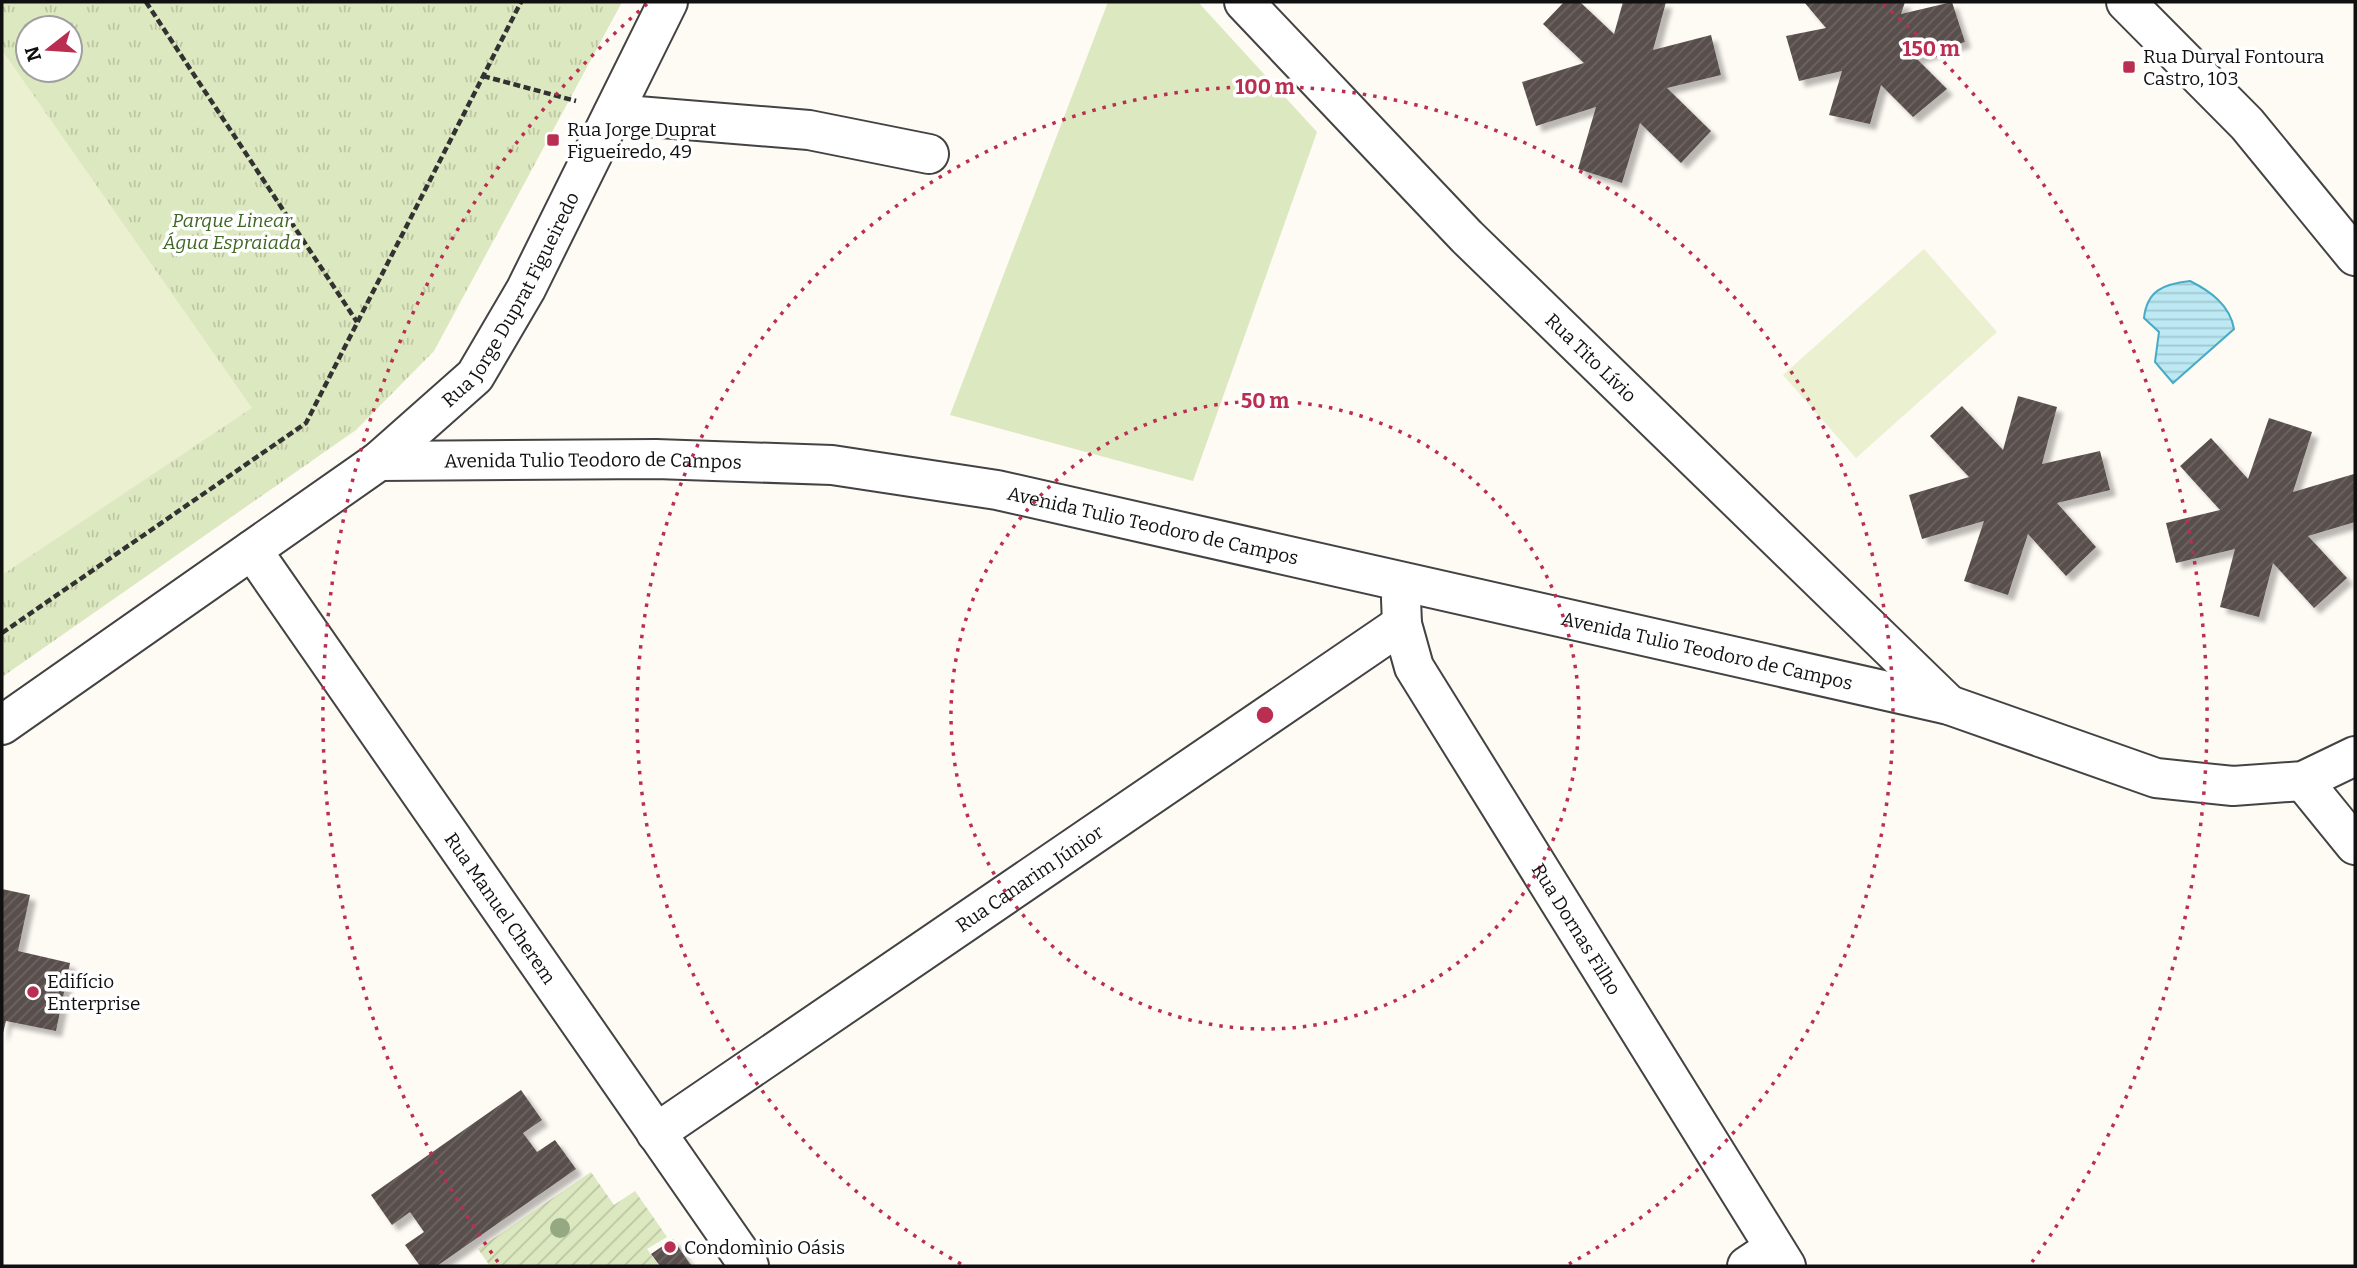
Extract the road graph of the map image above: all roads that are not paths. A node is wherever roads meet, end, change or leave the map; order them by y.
1 (668, 2) edge
2 (1244, 2) edge
3 (2126, 2) edge
4 (613, 114) junction
5 (929, 154) dead end
6 (2355, 256) edge
7 (379, 461) junction
8 (252, 550) junction
9 (1401, 579) junction
10 (1402, 624) junction
11 (1949, 705) junction
12 (2, 725) edge
13 (2355, 756) edge
14 (2303, 782) junction
15 (2355, 845) edge
16 (656, 1133) junction
17 (1769, 1260) edge
18 (749, 1266) edge

1 - 4 street, Rua Jorge Duprat Figueiredo
2 - 11 street, Rua Tito Lívio
3 - 6 street
4 - 5 street
4 - 7 street, Rua Jorge Duprat Figueiredo
7 - 8 street
7 - 9 street, Avenida Tulio Teodoro de Campos
8 - 12 street
8 - 16 street, Rua Manuel Cherem
9 - 10 street, Rua Dornas Filho
9 - 11 street, Avenida Tulio Teodoro de Campos
10 - 16 street, Rua Canarim Júnior
10 - 17 street, Rua Dornas Filho
11 - 14 street, Avenida Tulio Teodoro de Campos
13 - 14 street, Avenida Tulio Teodoro de Campos
14 - 15 street
16 - 18 street, Rua Manuel Cherem

